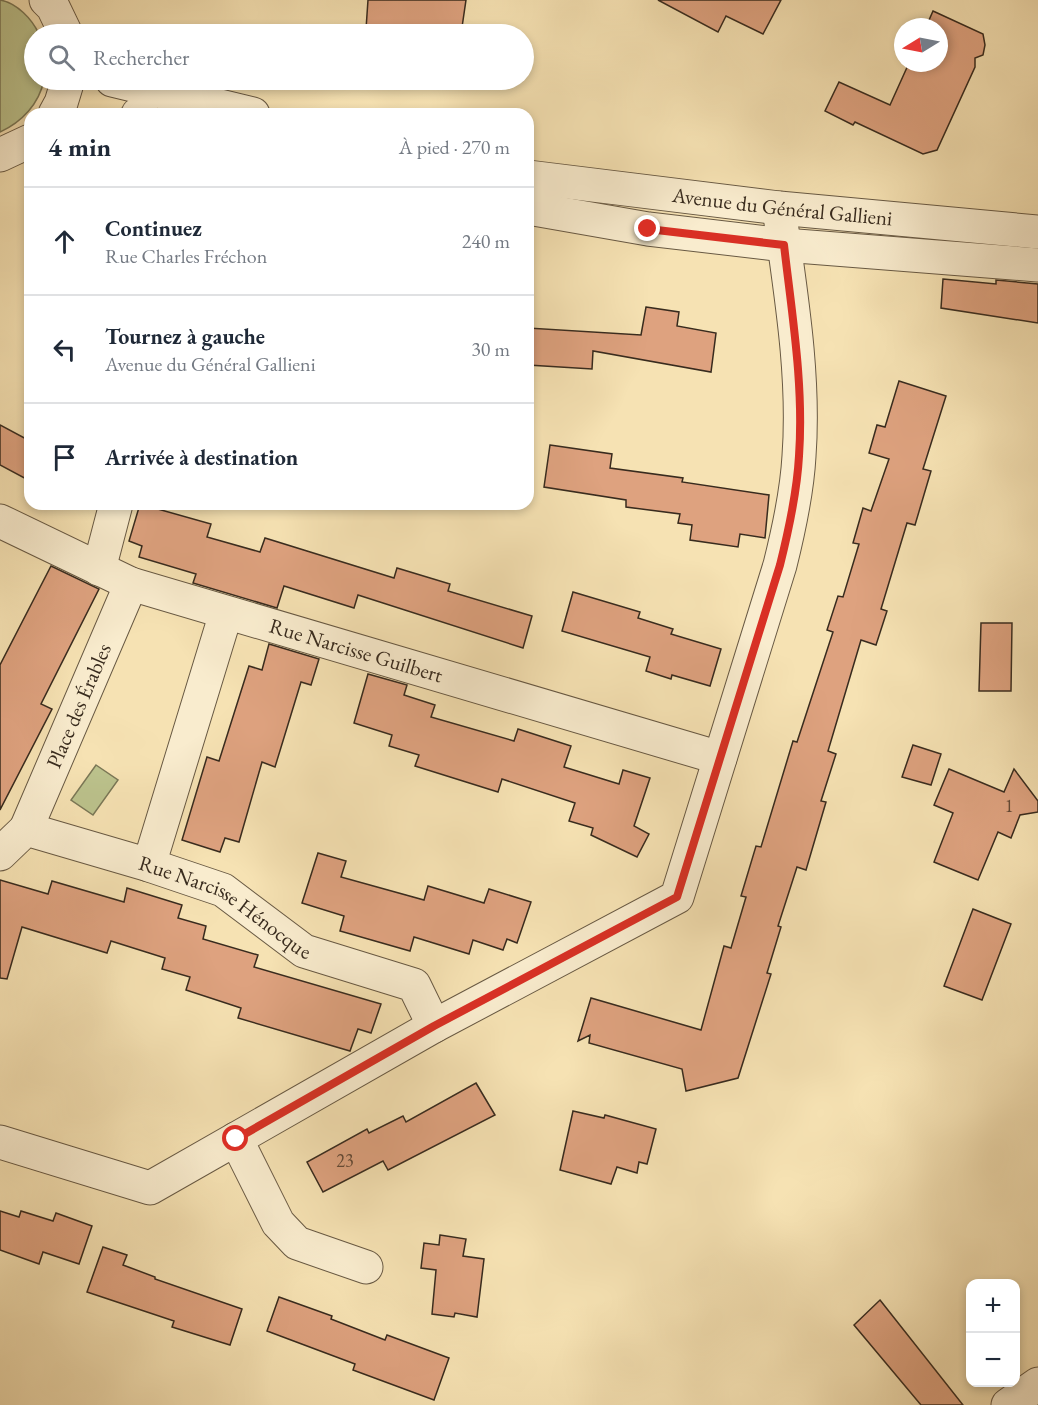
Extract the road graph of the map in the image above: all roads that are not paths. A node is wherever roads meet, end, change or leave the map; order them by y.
1 (46, 0) edge
2 (61, 24) edge
3 (65, 90) edge
4 (153, 90) edge
5 (58, 108) edge
6 (228, 108) edge
7 (24, 144) edge
8 (0, 154) edge
9 (534, 178) edge
10 (652, 192) junction
11 (779, 208) junction
12 (534, 209) edge
13 (648, 229) junction
14 (1038, 232) edge
15 (784, 245) junction
16 (1038, 265) edge
17 (114, 510) edge
18 (0, 521) edge
19 (99, 569) junction
20 (130, 584) junction
21 (226, 613) junction
22 (720, 758) junction
23 (26, 829) junction
24 (0, 854) edge
25 (149, 865) junction
26 (434, 1026) junction
27 (236, 1139) junction
28 (0, 1142) edge
29 (366, 1267) dead end
30 (1038, 1384) edge
31 (1008, 1405) edge

1 - 2 street
3 - 5 street
4 - 6 street
7 - 8 street
9 - 10 street, Avenue du Général Gallieni
10 - 11 street, Avenue du Général Gallieni
10 - 13 street
11 - 14 street, Avenue du Général Gallieni
11 - 15 street
12 - 13 street, Avenue du Général Gallieni
13 - 15 street, Avenue du Général Gallieni
15 - 16 street, Avenue du Général Gallieni
15 - 22 street
17 - 19 street
18 - 19 street, Rue Narcisse Guilbert
19 - 20 street, Rue Narcisse Guilbert
20 - 21 street, Rue Narcisse Guilbert
20 - 23 street, Place des Érables
21 - 22 street, Rue Narcisse Guilbert
21 - 25 street
22 - 26 street
23 - 24 street
23 - 25 street, Rue Narcisse Hénocque
25 - 26 street, Rue Narcisse Hénocque
26 - 27 street
27 - 28 street
27 - 29 street
30 - 31 street

